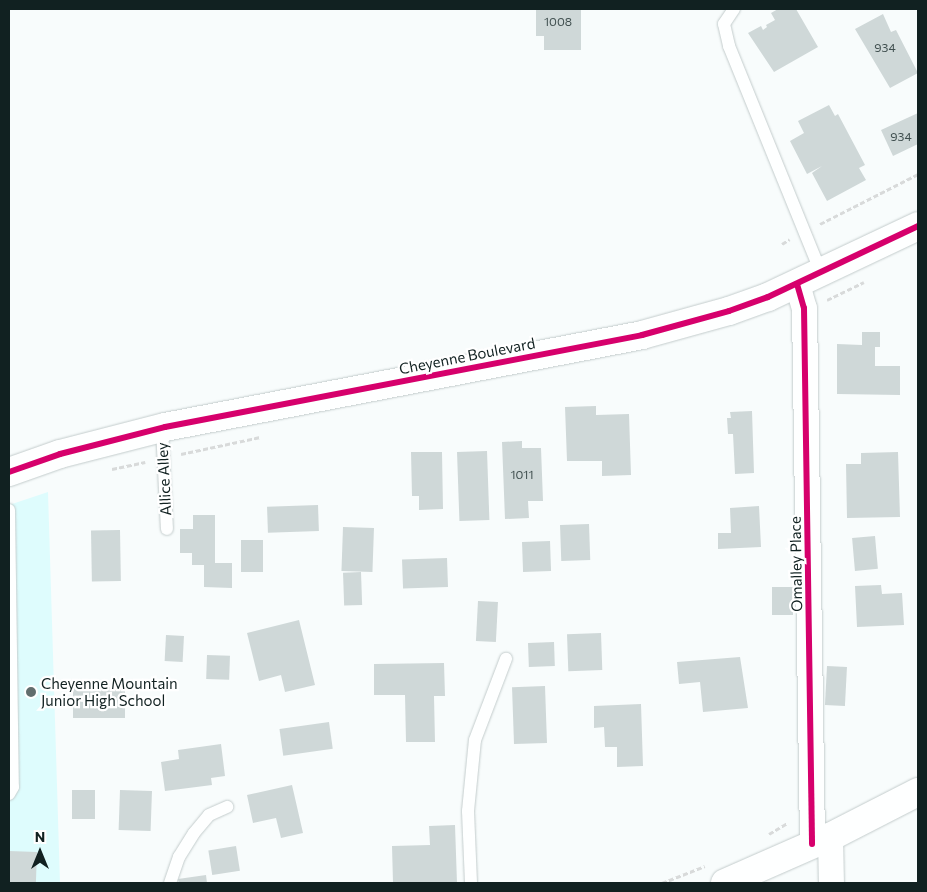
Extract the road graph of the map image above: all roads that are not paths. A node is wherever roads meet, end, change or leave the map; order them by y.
1 (734, 9) edge
2 (918, 226) edge
3 (821, 273) junction
4 (796, 284) junction
5 (162, 428) junction
6 (9, 472) edge
7 (9, 510) edge
8 (167, 529) dead end
9 (506, 659) dead end
10 (918, 792) edge
11 (9, 794) edge
12 (227, 807) dead end
13 (821, 841) junction
14 (170, 883) edge
15 (471, 883) edge
16 (725, 883) edge
17 (831, 883) edge

1 - 3 lane
2 - 3 main road, Cheyenne Boulevard
3 - 4 main road, Cheyenne Boulevard
4 - 5 main road, Cheyenne Boulevard
4 - 13 street, Omalley Place
5 - 6 main road, Cheyenne Boulevard
5 - 8 lane, Allice Alley
7 - 11 lane
9 - 15 lane
10 - 13 main road
12 - 14 lane
13 - 16 main road
13 - 17 street, Omalley Place

